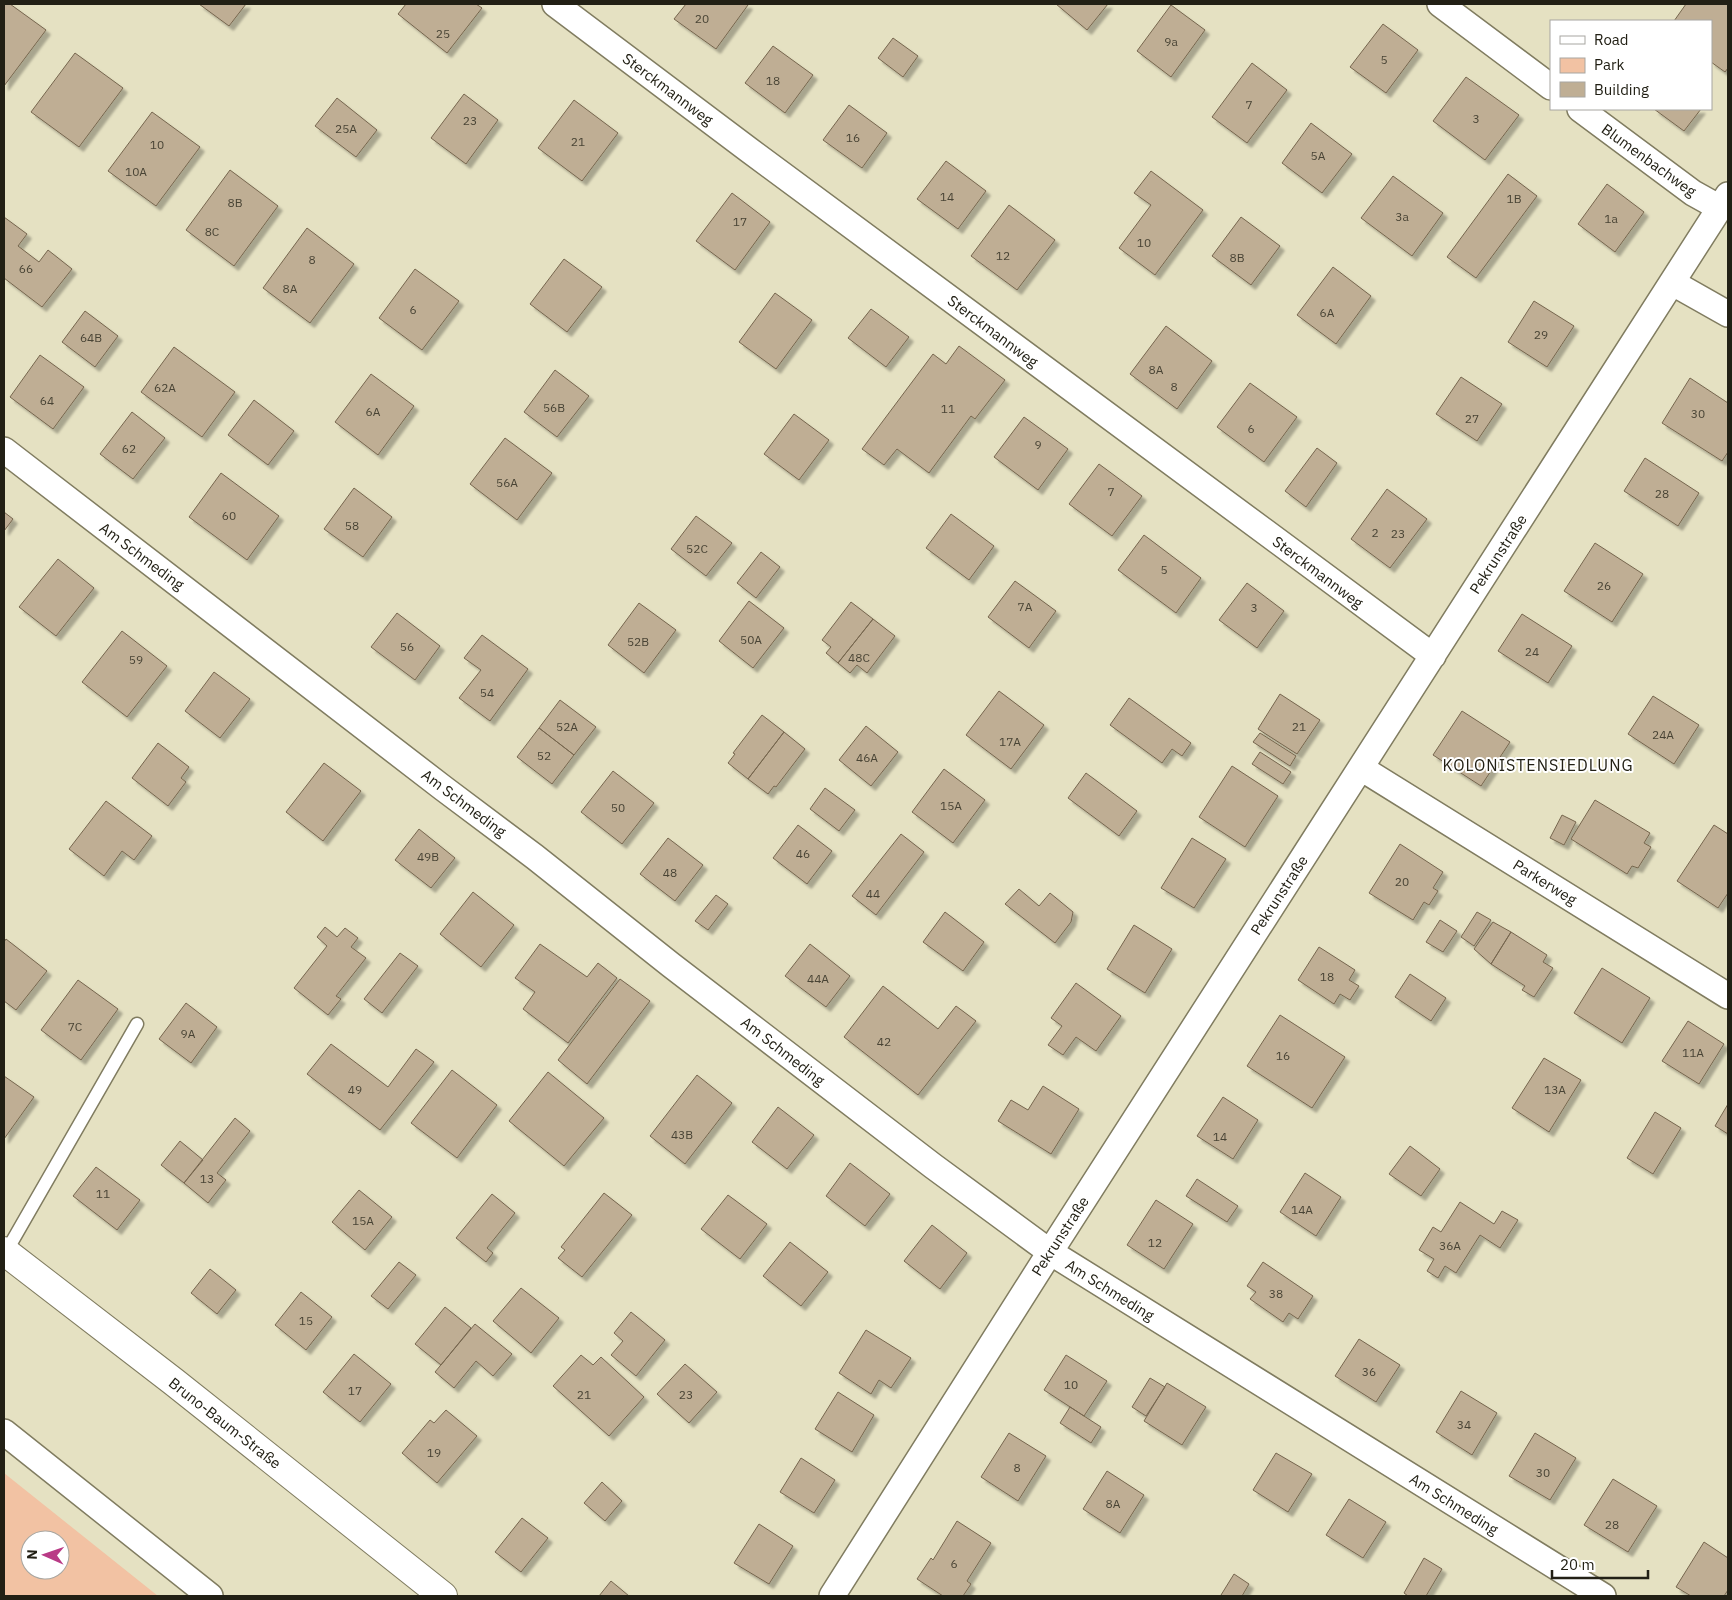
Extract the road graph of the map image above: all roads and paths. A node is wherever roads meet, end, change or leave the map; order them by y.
1 (555, 4) edge
2 (1440, 4) edge
3 (1550, 86) edge
4 (1581, 110) edge
5 (1724, 202) edge
6 (1673, 283) junction
7 (1728, 314) edge
8 (4, 450) edge
9 (1432, 656) junction
10 (1361, 768) junction
11 (1728, 996) edge
12 (137, 1024) dead end
13 (1050, 1252) junction
14 (4, 1253) edge
15 (4, 1432) edge
16 (210, 1596) edge
17 (443, 1596) edge
18 (832, 1596) edge
19 (1603, 1596) edge

1 - 9 street, Sterckmannweg
2 - 3 street
4 - 5 street, Blumenbachweg
5 - 6 street, Pekrunstraße
6 - 7 street
6 - 9 street, Pekrunstraße
8 - 13 street, Am Schmeding
9 - 10 street, Pekrunstraße
10 - 11 street, Parkerweg
10 - 13 street, Pekrunstraße
12 - 14 lane
13 - 18 street, Pekrunstraße
13 - 19 street, Am Schmeding
14 - 17 street, Bruno-Baum-Straße
15 - 16 street

